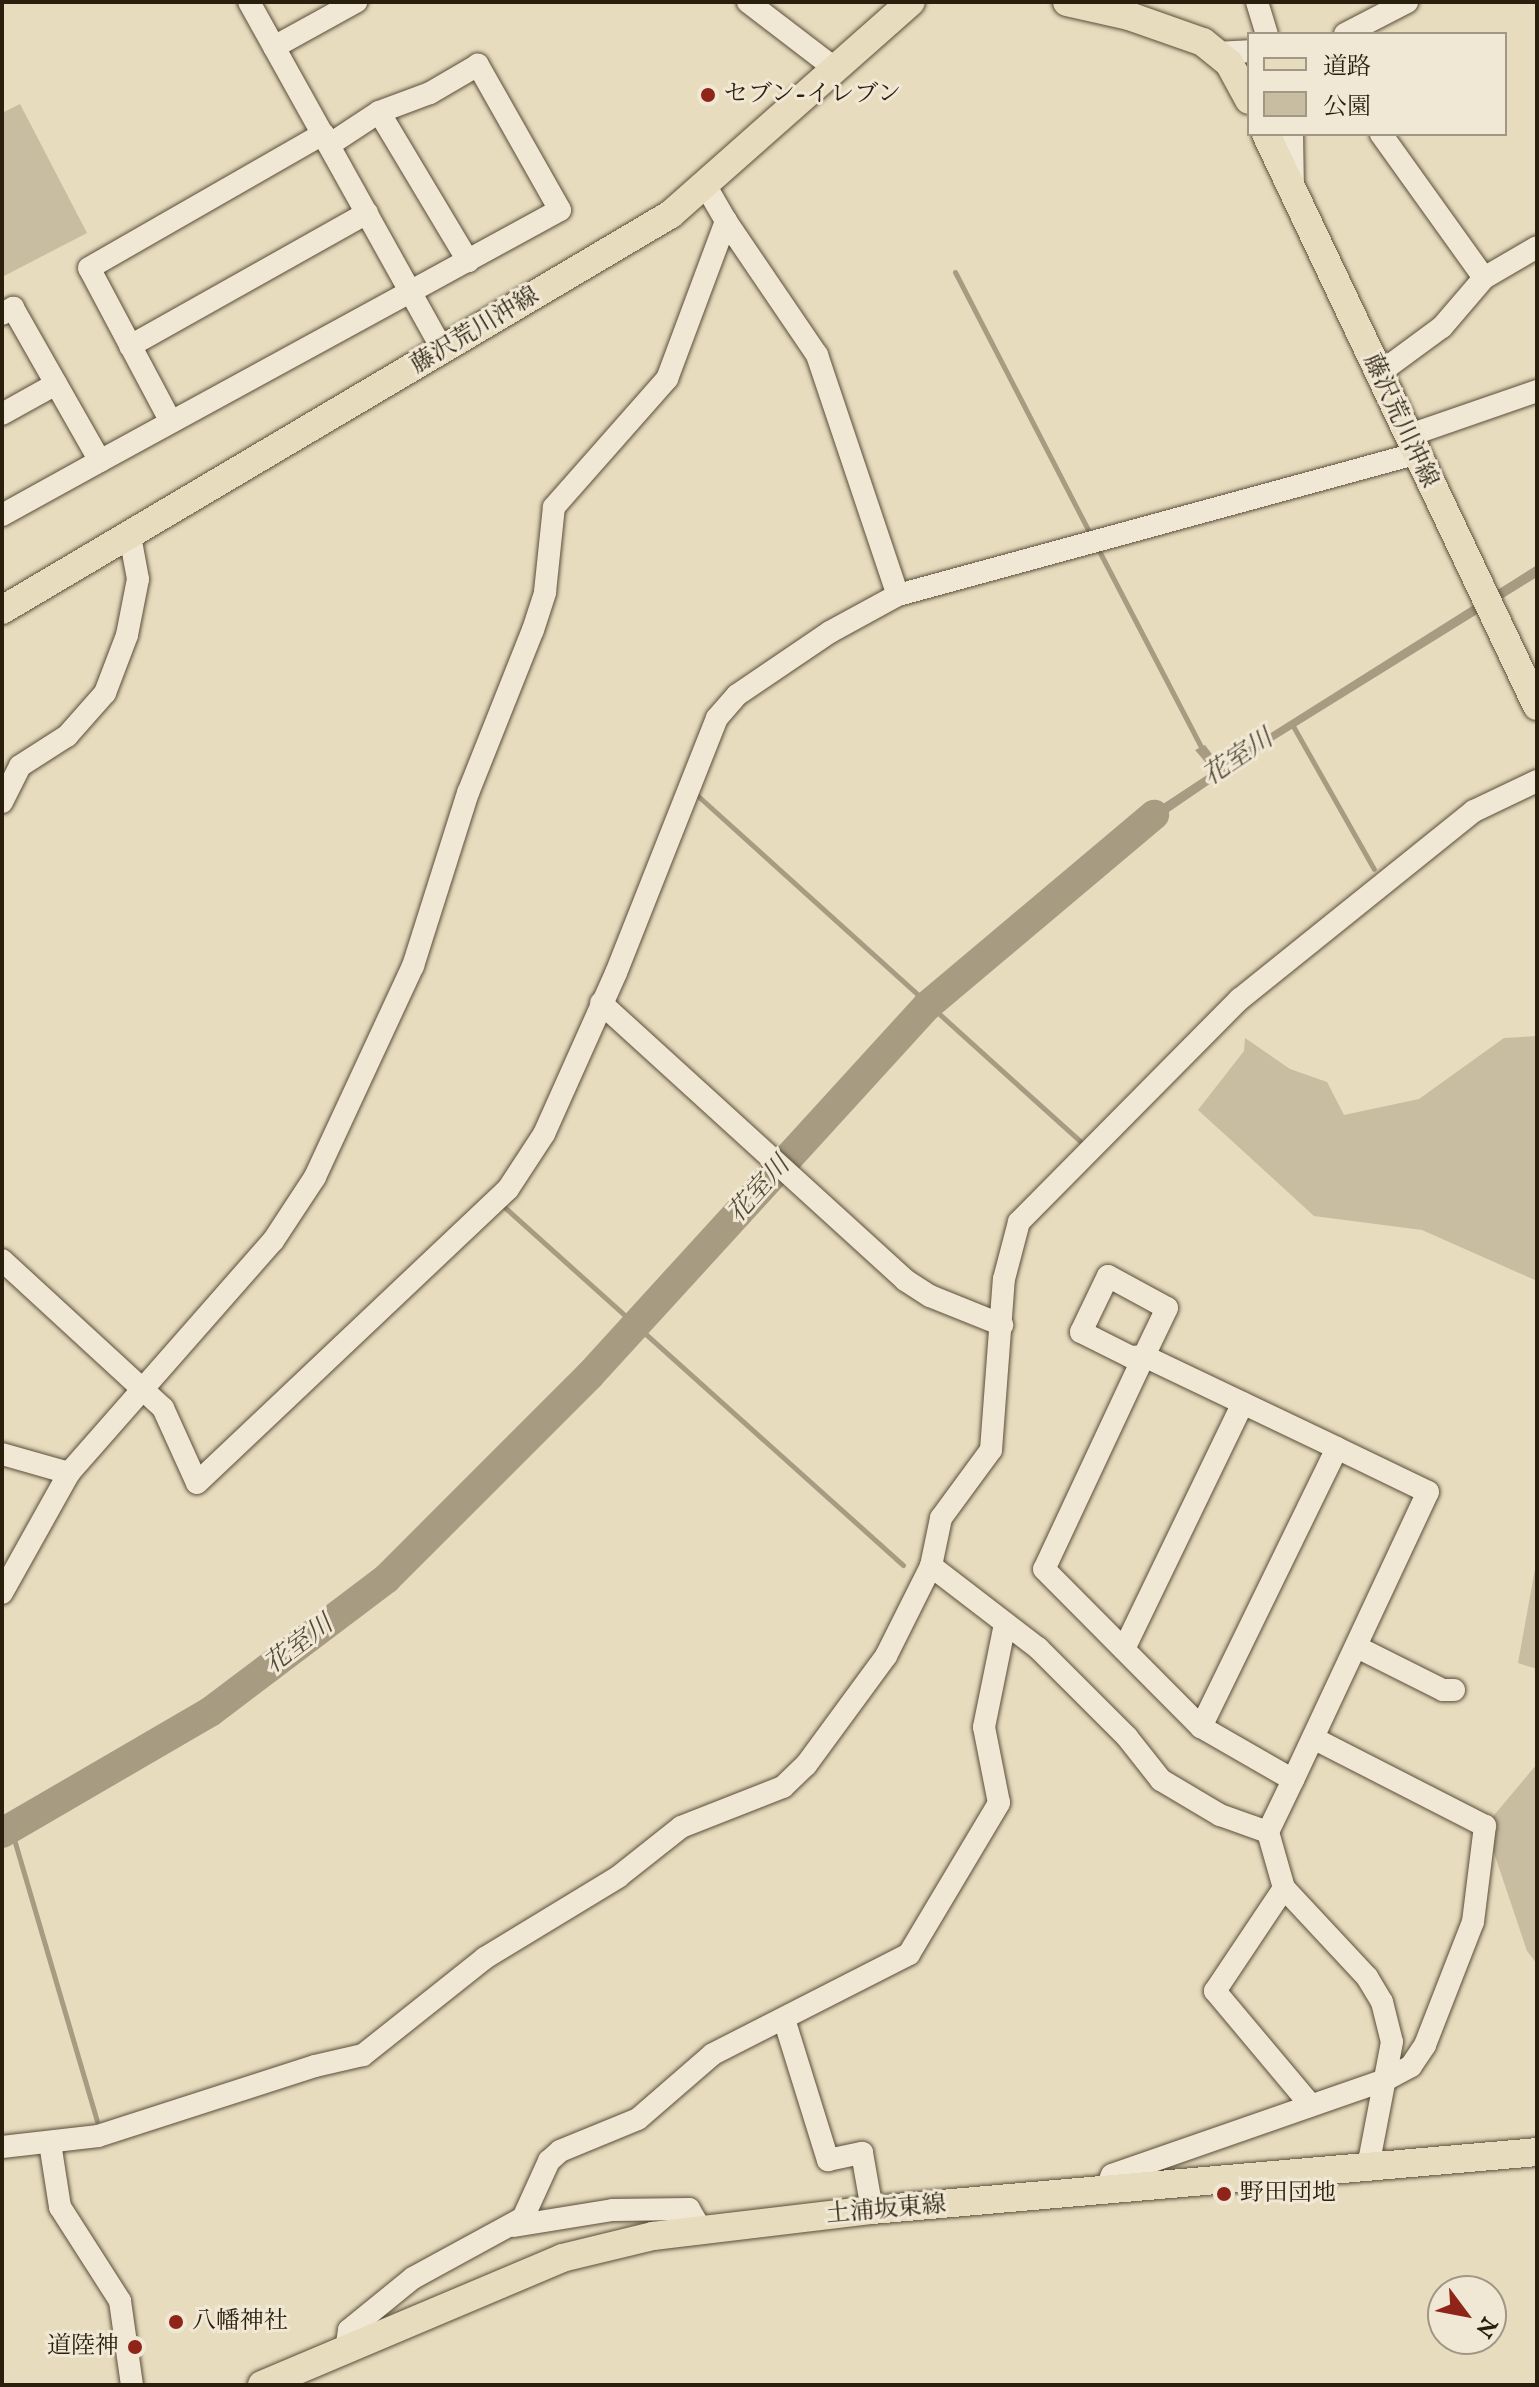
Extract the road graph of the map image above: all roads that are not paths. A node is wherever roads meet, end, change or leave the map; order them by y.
1 (249, 2) edge
2 (356, 2) edge
3 (748, 2) edge
4 (911, 2) edge
5 (1067, 2) edge
6 (1257, 2) edge
7 (1407, 2) edge
8 (1130, 9) edge
9 (1266, 32) edge
10 (1349, 32) edge
11 (274, 47) junction
12 (1247, 51) edge
13 (1216, 53) junction
14 (833, 67) junction
15 (1247, 96) edge
16 (379, 112) junction
17 (1267, 136) edge
18 (1292, 136) edge
19 (1382, 136) edge
20 (326, 140) junction
21 (706, 187) junction
22 (1293, 189) junction
23 (367, 213) junction
24 (726, 221) junction
25 (1537, 247) edge
26 (468, 261) junction
27 (1484, 278) junction
28 (411, 292) junction
29 (2, 314) edge
30 (130, 346) junction
31 (443, 350) junction
32 (1378, 374) junction
33 (56, 384) junction
34 (1537, 391) edge
35 (2, 414) edge
36 (171, 422) junction
37 (1411, 445) junction
38 (100, 461) junction
39 (2, 515) edge
40 (130, 536) junction
41 (898, 595) junction
42 (2, 610) edge
43 (1537, 706) edge
44 (1537, 781) edge
45 (2, 802) edge
46 (601, 1003) junction
47 (2, 1260) edge
48 (1002, 1325) junction
49 (142, 1387) junction
50 (1243, 1403) junction
51 (1337, 1448) junction
52 (2, 1454) edge
53 (69, 1473) junction
54 (931, 1566) junction
55 (2, 1593) edge
56 (1005, 1624) junction
57 (1357, 1647) junction
58 (1124, 1649) junction
59 (1454, 1690) dead end
60 (1201, 1727) junction
61 (1315, 1739) junction
62 (1293, 1780) junction
63 (1268, 1832) junction
64 (1284, 1888) junction
65 (784, 2019) junction
66 (1387, 2079) junction
67 (1309, 2103) junction
68 (50, 2143) junction
69 (2, 2147) edge
70 (1537, 2152) edge
71 (1368, 2167) junction
72 (1105, 2192) junction
73 (872, 2210) junction
74 (514, 2226) junction
75 (700, 2228) junction
76 (346, 2351) junction
77 (132, 2385) edge
78 (262, 2385) edge

1 - 11 street
2 - 11 street
3 - 14 street
4 - 14 main road, 藤沢荒川沖線
5 - 8 main road
6 - 9 street
7 - 10 street
8 - 13 main road
11 - 20 street
12 - 13 street
13 - 15 main road
14 - 21 main road, 藤沢荒川沖線
16 - 20 street
16 - 26 street
16 - 26 street
17 - 22 main road, 藤沢荒川沖線
18 - 22 street
19 - 27 street
20 - 23 street
20 - 30 street
21 - 24 street
21 - 31 main road, 藤沢荒川沖線
22 - 32 main road, 藤沢荒川沖線
23 - 28 street
23 - 30 street
24 - 41 street
24 - 49 street
25 - 27 street
26 - 28 street
27 - 32 street
28 - 31 street
28 - 36 street
29 - 33 street
30 - 36 street
31 - 40 main road, 藤沢荒川沖線
32 - 37 main road, 藤沢荒川沖線
33 - 35 street
33 - 38 street
34 - 37 street
36 - 38 street
37 - 41 street
37 - 43 main road, 藤沢荒川沖線
38 - 39 street
40 - 42 main road, 藤沢荒川沖線
40 - 45 street
41 - 46 street
44 - 48 street
46 - 48 street
46 - 49 street
47 - 49 street
48 - 54 street
49 - 53 street
50 - 51 street
50 - 58 street
50 - 58 street
51 - 57 street
51 - 60 street
52 - 53 street
53 - 55 street
54 - 56 street
54 - 68 street
56 - 63 street
56 - 65 street
57 - 59 street
57 - 61 street
58 - 60 street
60 - 62 street
61 - 62 street
61 - 66 street
62 - 63 street
63 - 64 street
64 - 66 street
64 - 67 street
65 - 73 street
65 - 74 street
66 - 67 street
66 - 71 street
67 - 72 street
68 - 69 street
68 - 77 street
70 - 71 main road, 土浦坂東線
71 - 72 main road, 土浦坂東線
72 - 73 main road, 土浦坂東線
73 - 75 main road, 土浦坂東線
74 - 75 street
74 - 76 street
75 - 76 main road, 土浦坂東線
76 - 78 main road, 土浦坂東線

